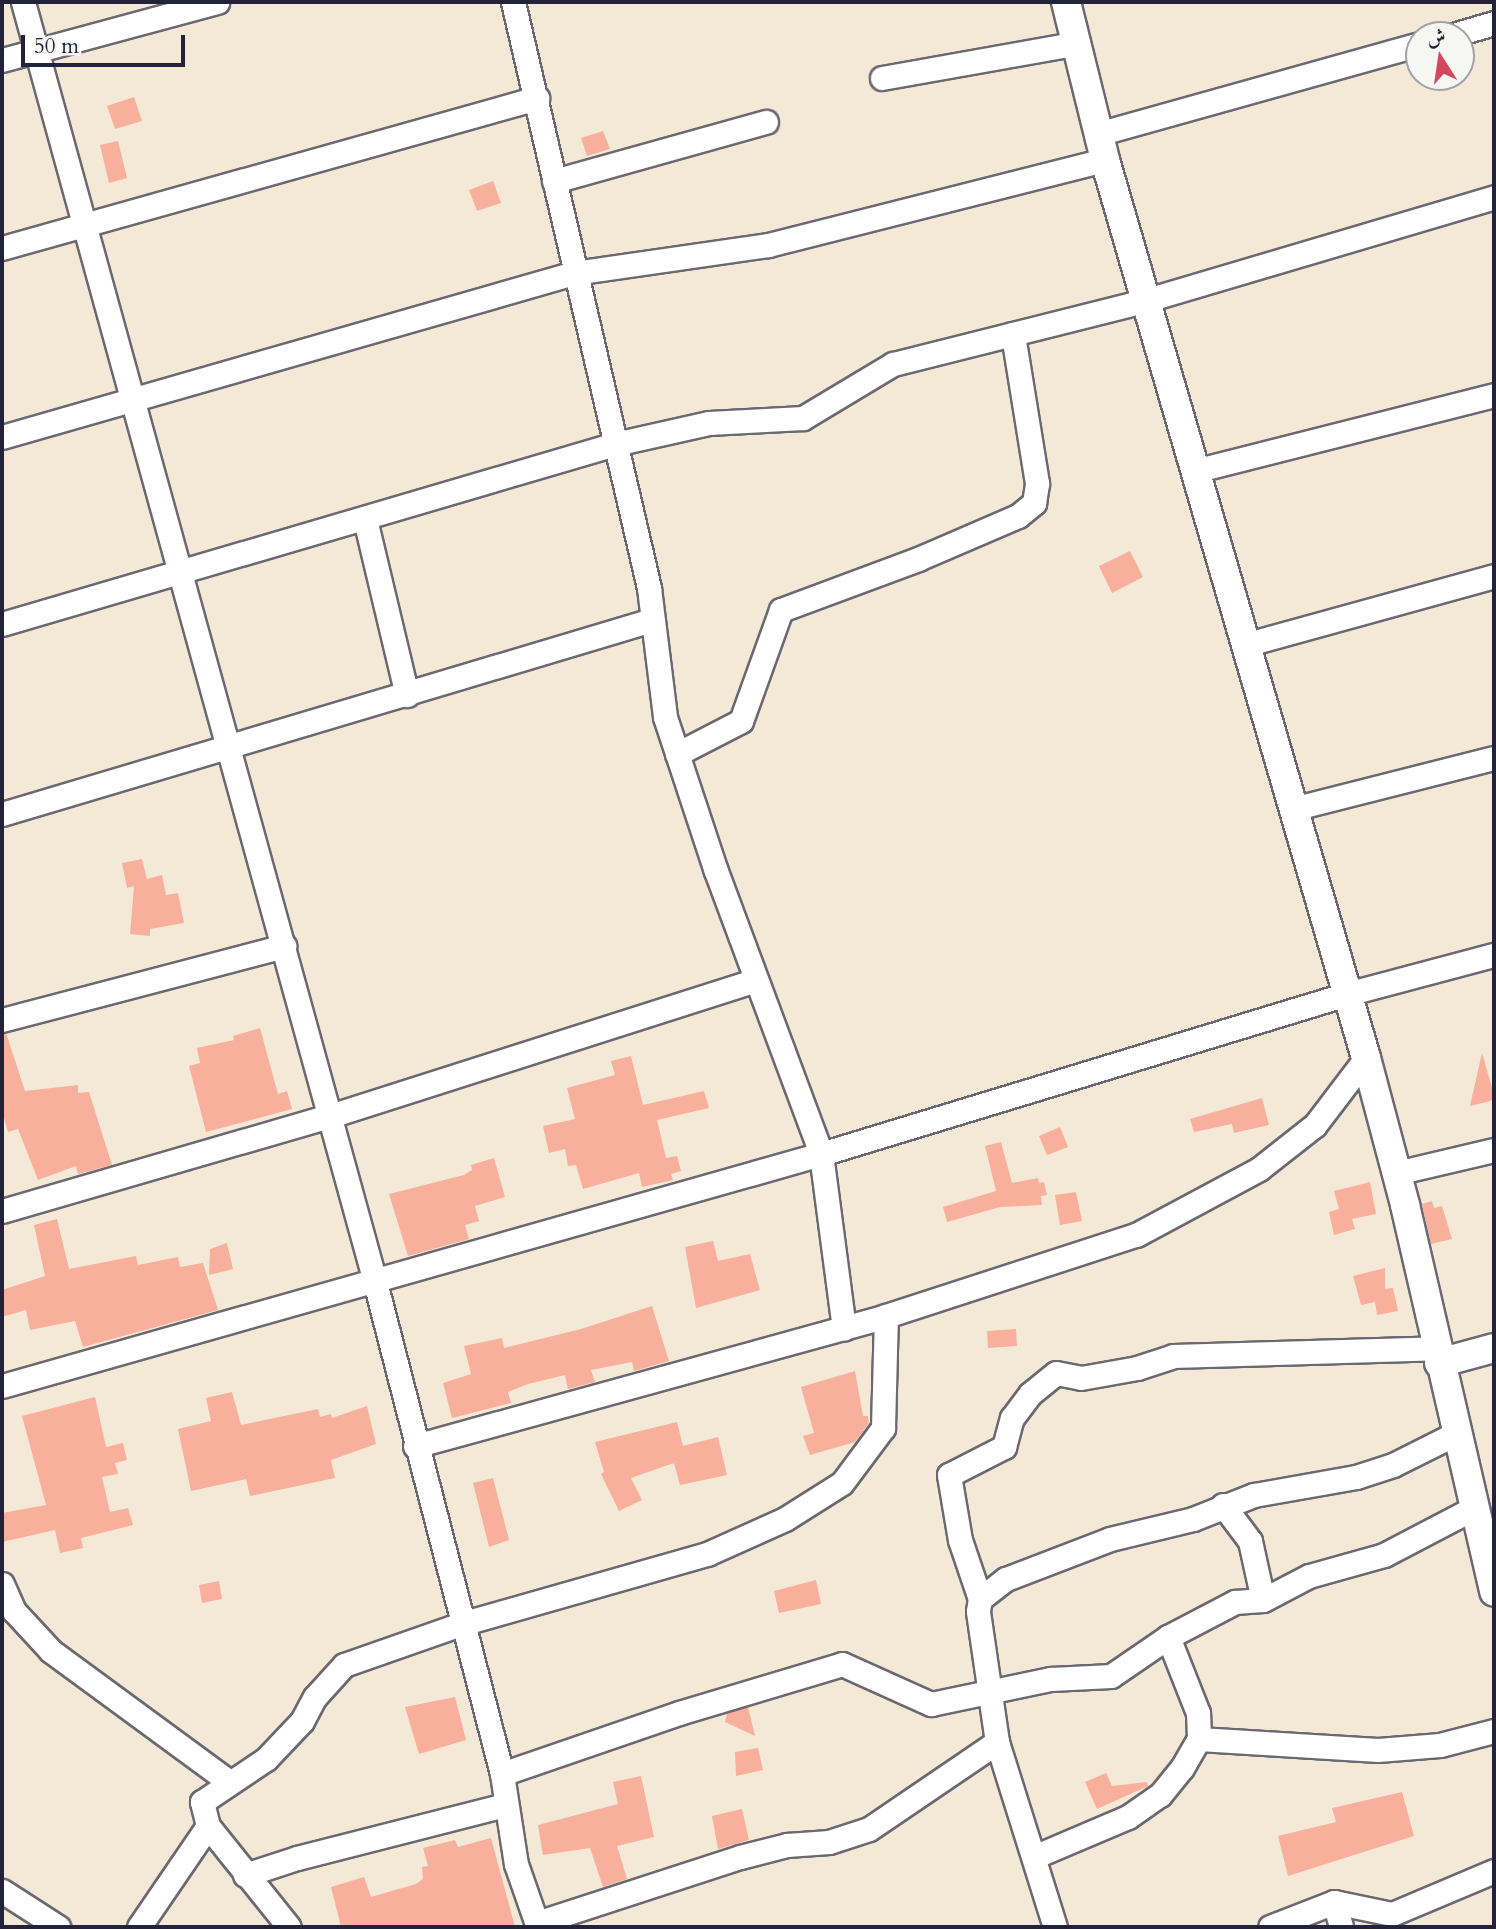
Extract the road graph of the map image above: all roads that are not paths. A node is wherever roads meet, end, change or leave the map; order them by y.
1 (23, 2) edge
2 (217, 2) edge
3 (513, 2) edge
4 (1066, 2) edge
5 (1494, 23) edge
6 (1475, 29) edge
7 (1078, 43) junction
8 (1405, 49) edge
9 (37, 50) junction
10 (2, 60) edge
11 (883, 78) dead end
12 (537, 98) junction
13 (766, 122) dead end
14 (1103, 147) junction
15 (555, 181) junction
16 (1494, 197) edge
17 (86, 225) junction
18 (2, 248) edge
19 (574, 273) junction
20 (1147, 300) junction
21 (1013, 334) junction
22 (1494, 395) edge
23 (131, 398) junction
24 (2, 437) edge
25 (615, 444) junction
26 (1194, 471) junction
27 (365, 519) junction
28 (181, 573) junction
29 (1494, 576) edge
30 (652, 620) junction
31 (2, 624) edge
32 (1244, 645) junction
33 (407, 695) junction
34 (230, 749) junction
35 (677, 754) junction
36 (1494, 758) edge
37 (1292, 809) junction
38 (2, 814) edge
39 (284, 946) junction
40 (1494, 955) edge
41 (756, 980) junction
42 (1347, 994) junction
43 (2, 1020) edge
44 (1366, 1058) junction
45 (330, 1116) junction
46 (1494, 1150) edge
47 (821, 1154) junction
48 (1396, 1173) junction
49 (2, 1211) edge
50 (374, 1278) junction
51 (886, 1317) junction
52 (844, 1328) junction
53 (1494, 1348) edge
54 (1438, 1355) junction
55 (2, 1386) edge
56 (1455, 1434) junction
57 (415, 1446) junction
58 (1223, 1505) junction
59 (1474, 1508) junction
60 (2, 1584) edge
61 (1494, 1592) edge
62 (980, 1599) junction
63 (1263, 1600) junction
64 (461, 1624) junction
65 (1168, 1637) junction
66 (992, 1692) junction
67 (1494, 1731) edge
68 (1199, 1739) junction
69 (997, 1742) junction
70 (502, 1774) junction
71 (228, 1781) junction
72 (505, 1805) junction
73 (208, 1826) junction
74 (1036, 1856) junction
75 (1494, 1871) edge
76 (245, 1875) junction
77 (2, 1891) edge
78 (1334, 1902) junction
79 (538, 1925) edge
80 (58, 1927) edge
81 (139, 1927) edge
82 (289, 1927) edge
83 (1055, 1927) edge
84 (1270, 1927) edge
85 (1341, 1927) edge

1 - 9 street
2 - 9 street
3 - 12 street
4 - 7 main road
5 - 6 street
7 - 11 street
7 - 14 main road
8 - 14 street
9 - 10 street
9 - 17 street
12 - 15 street
12 - 17 street
13 - 15 street
14 - 19 street
14 - 20 main road
15 - 19 street
16 - 20 street
17 - 18 street
17 - 23 street
19 - 23 street
19 - 25 street
20 - 21 street
20 - 26 main road
21 - 25 street
21 - 35 street
22 - 26 street
23 - 24 street
23 - 28 street
25 - 27 street
25 - 30 street
26 - 32 main road
27 - 28 street
27 - 33 street
28 - 31 street
28 - 34 street
29 - 32 street
30 - 33 street
30 - 35 street
32 - 37 main road
33 - 34 street
34 - 38 street
34 - 39 street
35 - 41 street
36 - 37 street
37 - 42 main road
39 - 43 street
39 - 45 street
40 - 42 street
41 - 45 street
41 - 47 street
42 - 44 main road
42 - 47 street
44 - 48 main road
44 - 51 street
45 - 49 street
45 - 50 street
46 - 48 street
47 - 50 street
47 - 52 street
48 - 54 main road
50 - 55 street
50 - 57 street
51 - 52 street
51 - 64 street
52 - 57 street
53 - 54 main road
54 - 56 main road
54 - 62 street
56 - 58 street
56 - 59 main road
57 - 64 street
58 - 62 street
58 - 63 street
59 - 61 main road
59 - 63 street
60 - 71 street
62 - 66 street
63 - 65 street
64 - 70 street
64 - 71 street
65 - 66 street
65 - 68 street
66 - 69 street
66 - 70 street
67 - 68 street
68 - 74 street
69 - 74 street
69 - 79 street
70 - 72 street
71 - 73 street
72 - 76 street
72 - 79 street
73 - 76 street
73 - 81 street
74 - 83 street
75 - 78 street
76 - 82 street
77 - 80 street
78 - 84 street
78 - 85 street

